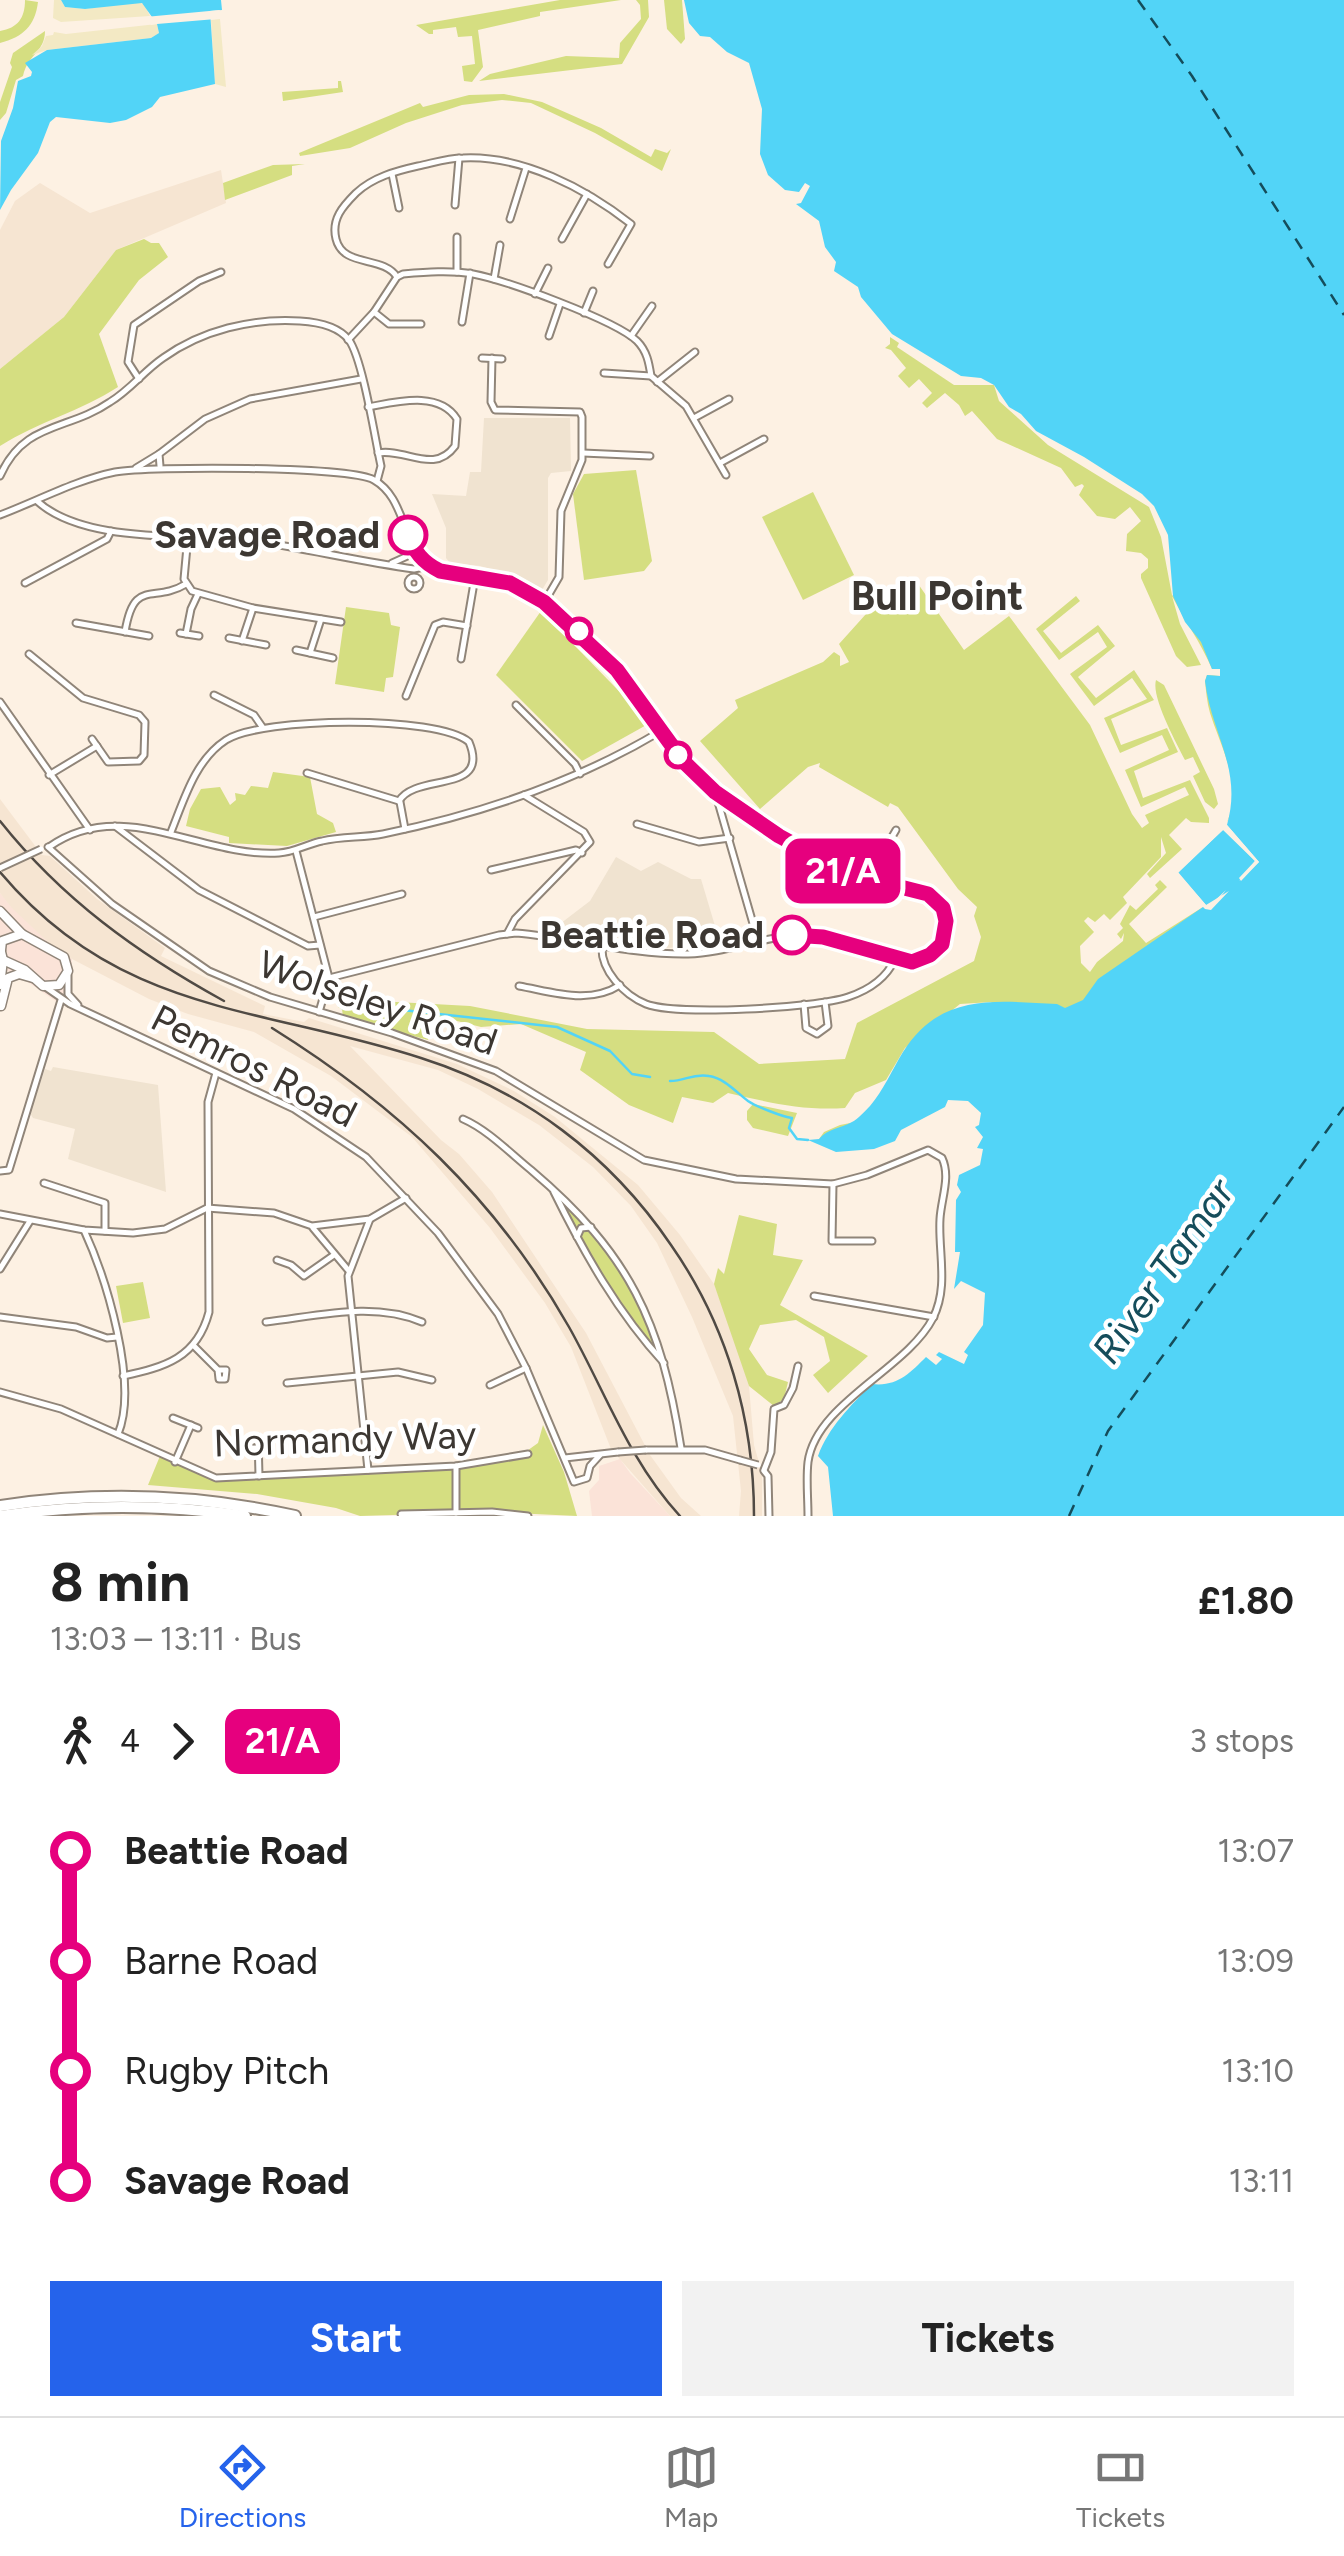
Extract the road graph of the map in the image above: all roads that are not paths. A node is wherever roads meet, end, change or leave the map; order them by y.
1 (459, 158) junction
2 (526, 168) junction
3 (392, 174) junction
4 (587, 194) junction
5 (456, 205) dead end
6 (399, 208) dead end
7 (510, 218) dead end
8 (458, 237) dead end
9 (562, 239) dead end
10 (500, 245) dead end
11 (608, 264) dead end
12 (548, 268) dead end
13 (221, 272) dead end
14 (457, 272) junction
15 (470, 274) junction
16 (397, 277) junction
17 (494, 279) junction
18 (593, 291) dead end
19 (535, 294) junction
20 (560, 304) junction
21 (652, 306) dead end
22 (374, 312) junction
23 (584, 314) junction
24 (462, 322) dead end
25 (422, 324) dead end
26 (548, 336) dead end
27 (632, 336) junction
28 (348, 340) junction
29 (695, 352) dead end
30 (482, 358) dead end
31 (492, 358) junction
32 (502, 358) dead end
33 (604, 372) dead end
34 (651, 376) junction
35 (139, 379) junction
36 (361, 379) junction
37 (660, 384) junction
38 (729, 398) dead end
39 (367, 408) junction
40 (694, 418) junction
41 (764, 439) dead end
42 (638, 446) dead end
43 (582, 452) junction
44 (378, 453) junction
45 (159, 454) junction
46 (637, 455) junction
47 (650, 456) dead end
48 (720, 464) junction
49 (161, 467) junction
50 (135, 469) junction
51 (726, 475) dead end
52 (0, 476) edge
53 (376, 481) junction
54 (37, 501) junction
55 (0, 515) edge
56 (111, 532) junction
57 (188, 536) junction
58 (416, 552) junction
59 (390, 564) junction
60 (399, 566) junction
61 (429, 566) junction
62 (475, 577) junction
63 (410, 578) dead end
64 (25, 583) dead end
65 (186, 584) junction
66 (198, 594) junction
67 (544, 602) junction
68 (253, 608) junction
69 (321, 619) junction
70 (342, 622) dead end
71 (76, 623) dead end
72 (467, 626) junction
73 (125, 632) junction
74 (148, 636) dead end
75 (199, 636) dead end
76 (228, 638) dead end
77 (242, 640) junction
78 (266, 645) dead end
79 (296, 650) dead end
80 (30, 654) dead end
81 (310, 654) junction
82 (333, 658) dead end
83 (461, 660) dead end
84 (214, 695) dead end
85 (406, 696) dead end
86 (0, 702) edge
87 (516, 705) dead end
88 (263, 728) junction
89 (661, 731) junction
90 (92, 739) dead end
91 (96, 746) junction
92 (307, 772) dead end
93 (580, 774) junction
94 (49, 775) junction
95 (715, 792) junction
96 (524, 795) junction
97 (399, 801) junction
98 (638, 824) dead end
99 (115, 826) junction
100 (405, 829) junction
101 (90, 830) junction
102 (896, 830) dead end
103 (170, 833) junction
104 (730, 838) junction
105 (45, 848) junction
106 (296, 851) junction
107 (582, 853) junction
108 (0, 868) edge
109 (492, 870) dead end
110 (872, 880) junction
111 (402, 894) dead end
112 (0, 912) edge
113 (314, 917) junction
114 (22, 934) junction
115 (506, 934) junction
116 (758, 940) junction
117 (320, 945) junction
118 (602, 945) junction
119 (0, 949) edge
120 (896, 959) junction
121 (4, 960) junction
122 (68, 971) junction
123 (330, 978) junction
124 (35, 980) junction
125 (0, 986) edge
126 (44, 986) junction
127 (519, 986) dead end
128 (620, 986) junction
129 (62, 1000) junction
130 (825, 1002) junction
131 (0, 1003) edge
132 (804, 1004) junction
133 (89, 1012) junction
134 (319, 1012) junction
135 (0, 1014) edge
136 (216, 1073) junction
137 (463, 1118) dead end
138 (0, 1171) edge
139 (833, 1184) junction
140 (46, 1186) dead end
141 (552, 1188) junction
142 (406, 1198) junction
143 (207, 1208) junction
144 (0, 1214) edge
145 (30, 1220) junction
146 (370, 1220) junction
147 (312, 1226) junction
148 (591, 1227) junction
149 (84, 1230) junction
150 (105, 1231) junction
151 (577, 1237) junction
152 (872, 1241) dead end
153 (334, 1255) junction
154 (277, 1260) dead end
155 (0, 1269) edge
156 (349, 1272) junction
157 (814, 1296) dead end
158 (352, 1312) junction
159 (0, 1316) edge
160 (934, 1316) junction
161 (648, 1317) junction
162 (266, 1322) dead end
163 (422, 1322) dead end
164 (632, 1325) junction
165 (117, 1338) junction
166 (193, 1346) junction
167 (666, 1366) junction
168 (798, 1366) dead end
169 (526, 1368) junction
170 (218, 1370) dead end
171 (122, 1376) junction
172 (359, 1376) junction
173 (432, 1380) dead end
174 (286, 1383) dead end
175 (490, 1385) dead end
176 (0, 1392) edge
177 (173, 1418) dead end
178 (118, 1434) junction
179 (258, 1437) dead end
180 (258, 1448) junction
181 (681, 1448) junction
182 (233, 1449) dead end
183 (528, 1454) dead end
184 (600, 1455) junction
185 (578, 1457) junction
186 (565, 1458) junction
187 (175, 1462) junction
188 (456, 1466) junction
189 (590, 1466) junction
190 (761, 1468) junction
191 (368, 1470) junction
192 (258, 1476) junction
193 (0, 1506) edge
194 (456, 1513) junction
195 (401, 1514) edge
196 (0, 1516) edge
197 (245, 1516) edge
198 (295, 1516) edge
199 (528, 1516) edge
200 (769, 1516) edge
201 (808, 1516) edge

1 - 2 street
1 - 3 street
1 - 5 street
2 - 4 street
2 - 7 street
3 - 6 street
3 - 16 street
4 - 9 street
4 - 11 street
8 - 14 street
10 - 17 street
12 - 19 street
13 - 35 street
14 - 15 street
14 - 16 street
15 - 17 street
15 - 24 street
16 - 22 street
17 - 19 street
18 - 23 street
19 - 20 street
20 - 23 street
20 - 26 street
21 - 27 street
22 - 25 street
22 - 28 street
23 - 27 street
27 - 34 street
28 - 35 street
28 - 36 street
29 - 37 street
30 - 31 street
31 - 32 street
31 - 43 street
33 - 34 street
34 - 37 street
35 - 52 street
36 - 39 street
36 - 45 street
37 - 40 street
38 - 40 street
39 - 44 street
39 - 44 street
40 - 48 street
41 - 48 street
42 - 46 street
43 - 46 street
43 - 67 street
44 - 53 street
45 - 49 street
45 - 50 street
46 - 47 street
48 - 51 street
49 - 50 street
49 - 53 street
50 - 54 street
53 - 58 street
54 - 55 street
54 - 56 street
56 - 57 street
56 - 64 street
57 - 59 street
57 - 65 street
58 - 59 street
58 - 61 street
59 - 60 street
60 - 61 street
60 - 63 street
61 - 62 street
62 - 67 street
62 - 72 street
65 - 66 street
65 - 73 street
66 - 68 street
66 - 75 street
67 - 89 street
68 - 69 street
68 - 77 street
69 - 70 street
69 - 81 street
71 - 73 street
72 - 83 street
72 - 85 street
73 - 74 street
76 - 77 street
77 - 78 street
79 - 81 street
80 - 91 street
81 - 82 street
84 - 88 street
86 - 94 street
87 - 93 street
88 - 97 street
88 - 103 street
89 - 93 street
89 - 95 street
90 - 91 street
91 - 94 street
92 - 97 street
93 - 96 street
94 - 101 street
95 - 104 street
95 - 110 street
96 - 100 street
96 - 107 street
97 - 100 street
98 - 104 street
99 - 101 street
99 - 103 street
99 - 117 street
100 - 106 street
101 - 105 street
102 - 110 street
103 - 106 street
104 - 116 street
105 - 108 street, bridge
105 - 134 street, Wolseley Road
106 - 113 street
107 - 109 street
107 - 115 street
110 - 120 street
111 - 113 street
112 - 114 street
113 - 117 street
114 - 119 street
114 - 122 street
115 - 118 street
115 - 123 street
116 - 118 street
116 - 120 street
117 - 123 street
118 - 128 street
119 - 121 street
120 - 130 street
121 - 124 street, Pemros Road
121 - 125 street
122 - 126 street
122 - 133 street
123 - 134 street
124 - 126 street, Pemros Road
124 - 131 street
126 - 129 street, Pemros Road
127 - 128 street
128 - 132 street
129 - 133 street, Pemros Road
129 - 138 street
130 - 132 street
130 - 132 street
131 - 135 street
133 - 136 street, Pemros Road
134 - 139 street, Wolseley Road
136 - 142 street, Pemros Road
136 - 143 street
137 - 141 street
139 - 152 street
139 - 160 street, Wolseley Road
140 - 150 street
141 - 148 street
141 - 151 street
142 - 146 street
142 - 169 street, Pemros Road
143 - 147 street
143 - 150 street
143 - 166 street
144 - 145 street
145 - 149 street
145 - 155 street
146 - 147 street
146 - 156 street
147 - 153 street
148 - 151 street
148 - 161 street
149 - 150 street
149 - 165 street
151 - 164 street
153 - 154 street
153 - 156 street
156 - 158 street
157 - 160 street
158 - 162 street
158 - 163 street
158 - 172 street
159 - 165 street
160 - 201 street, Wolseley Road
161 - 164 street
161 - 167 street
164 - 167 street
165 - 171 street
166 - 170 street
166 - 171 street
167 - 181 street
168 - 190 street
169 - 175 street
169 - 186 street, Pemros Road
171 - 178 street
172 - 173 street
172 - 174 street
172 - 191 street
176 - 178 street, Normandy Way
177 - 187 street
178 - 187 street, Normandy Way
179 - 180 street
180 - 182 street
180 - 192 street
181 - 184 street, bridge
181 - 190 street, bridge
183 - 188 street, Normandy Way
184 - 185 street
184 - 189 street
185 - 186 street
185 - 189 street
186 - 189 street, Pemros Road
187 - 192 street, Normandy Way
188 - 191 street, Normandy Way
188 - 194 street
190 - 200 street
191 - 192 street, Normandy Way
193 - 198 highway
194 - 195 street
194 - 199 street
196 - 197 highway

